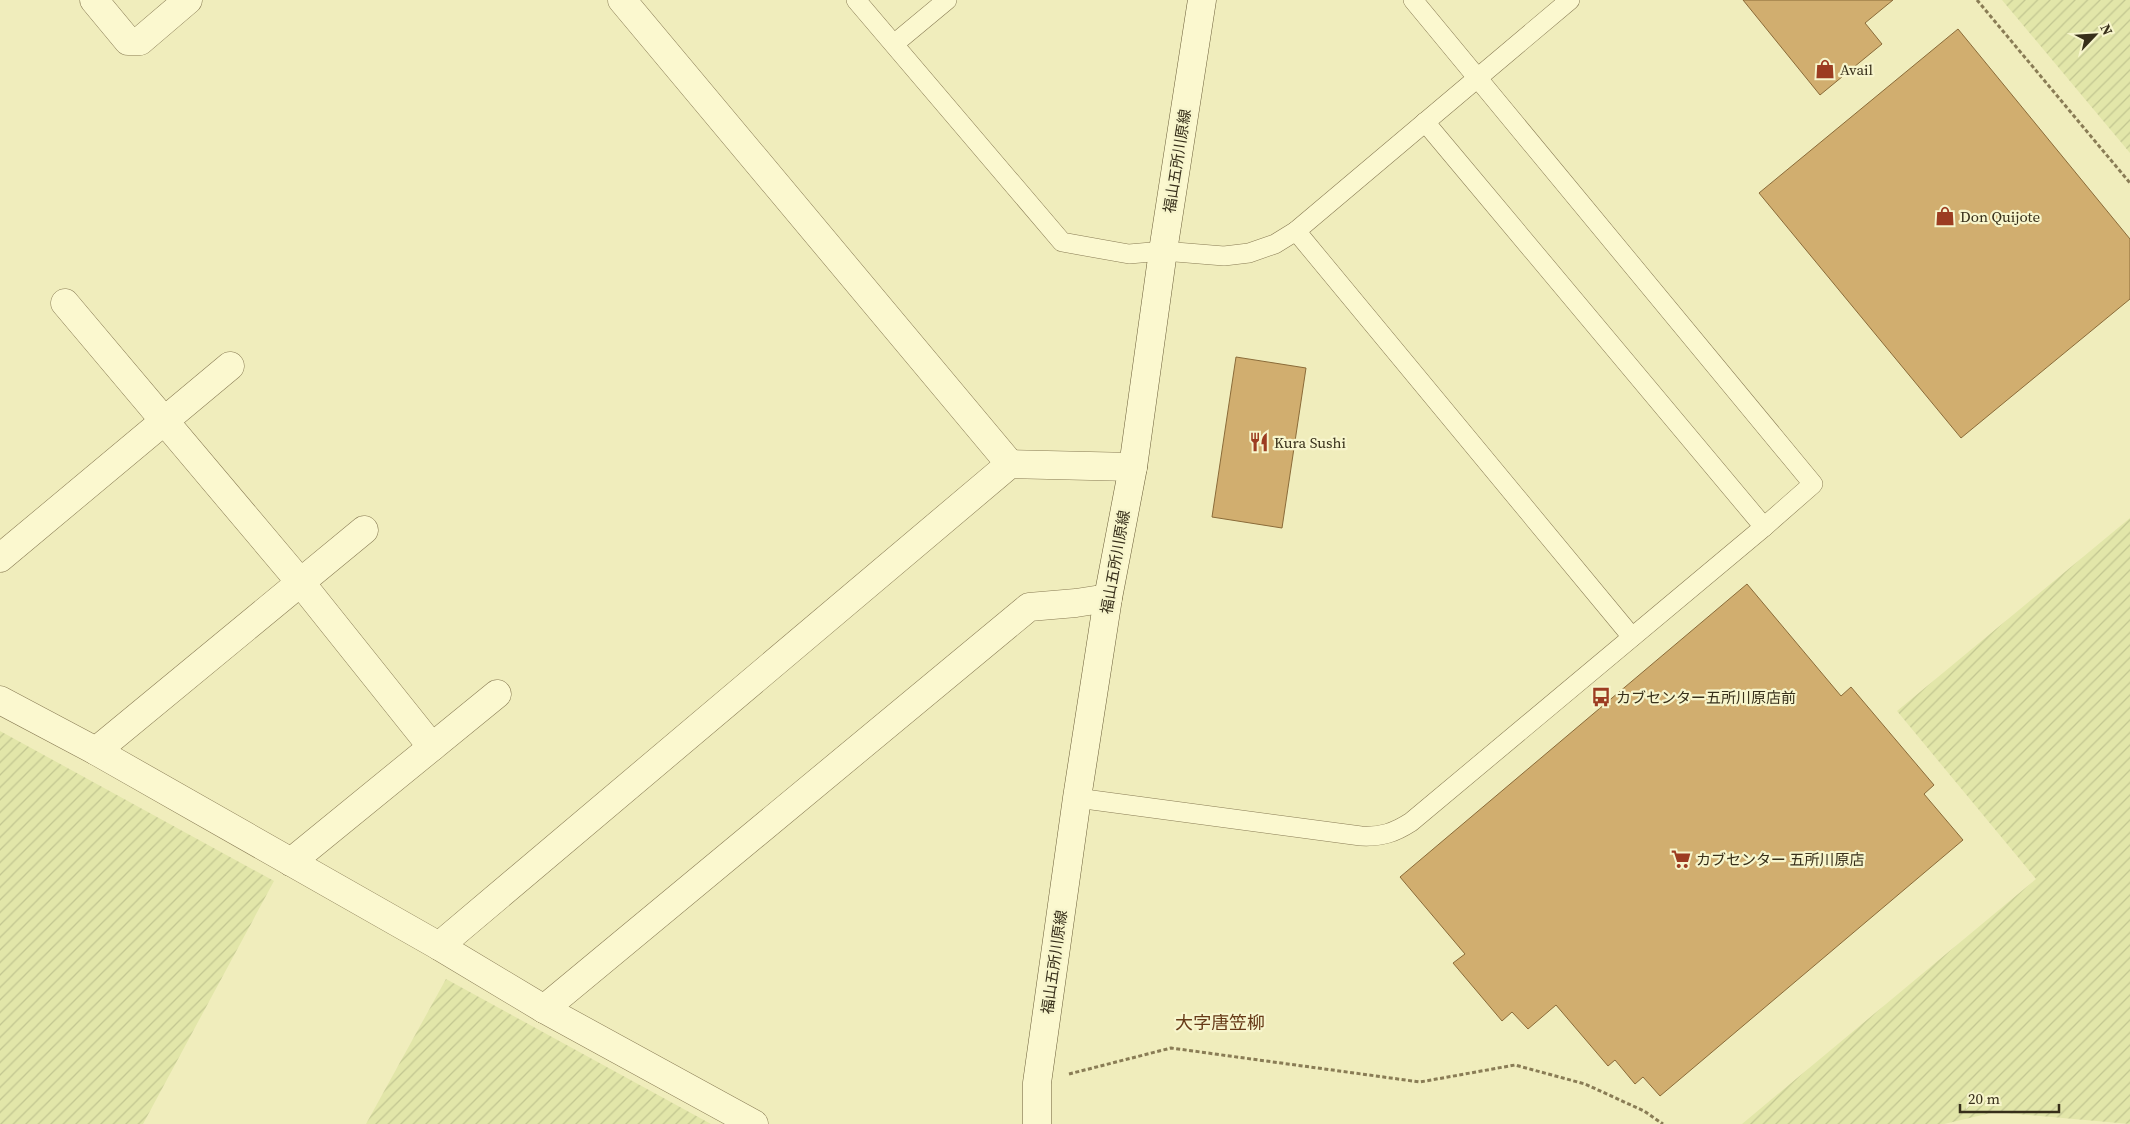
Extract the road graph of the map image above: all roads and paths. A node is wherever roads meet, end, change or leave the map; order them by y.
1 (94, 0) edge
2 (188, 0) edge
3 (622, 0) edge
4 (856, 0) edge
5 (947, 0) edge
6 (1202, 0) edge
7 (1414, 0) edge
8 (1570, 0) edge
9 (1977, 0) edge
10 (894, 44) junction
11 (1477, 78) junction
12 (1425, 122) junction
13 (2130, 183) edge
14 (1296, 231) junction
15 (1163, 251) junction
16 (65, 303) dead end
17 (230, 366) dead end
18 (163, 420) junction
19 (1010, 464) junction
20 (1133, 467) junction
21 (1764, 527) junction
22 (364, 530) dead end
23 (0, 558) edge
24 (301, 583) junction
25 (1108, 598) junction
26 (1632, 637) junction
27 (497, 694) dead end
28 (0, 700) edge
29 (432, 747) junction
30 (96, 752) junction
31 (1077, 798) junction
32 (292, 862) junction
33 (439, 946) junction
34 (544, 1008) junction
35 (1037, 1083) junction
36 (754, 1124) edge
37 (1037, 1124) edge
38 (1663, 1124) edge

1 - 2 street
3 - 19 street
4 - 10 lane
5 - 10 lane
6 - 15 street, 福山五所川原線
7 - 11 lane
8 - 11 lane
9 - 13 path
10 - 15 lane
11 - 12 lane
11 - 21 lane
12 - 14 lane
12 - 21 lane
14 - 15 lane
14 - 26 lane
15 - 20 street, 福山五所川原線
16 - 18 street
17 - 18 street
18 - 23 street
18 - 24 street
19 - 20 street
19 - 33 street
20 - 25 street, 福山五所川原線
21 - 26 lane
22 - 24 street
24 - 29 street
24 - 30 street
25 - 31 street, 福山五所川原線
25 - 34 street
26 - 31 lane
27 - 29 street
28 - 30 street
29 - 32 street
30 - 32 street
31 - 35 street, 福山五所川原線
32 - 33 street
33 - 34 street
34 - 36 street
35 - 37 street, 福山五所川原線
35 - 38 path

